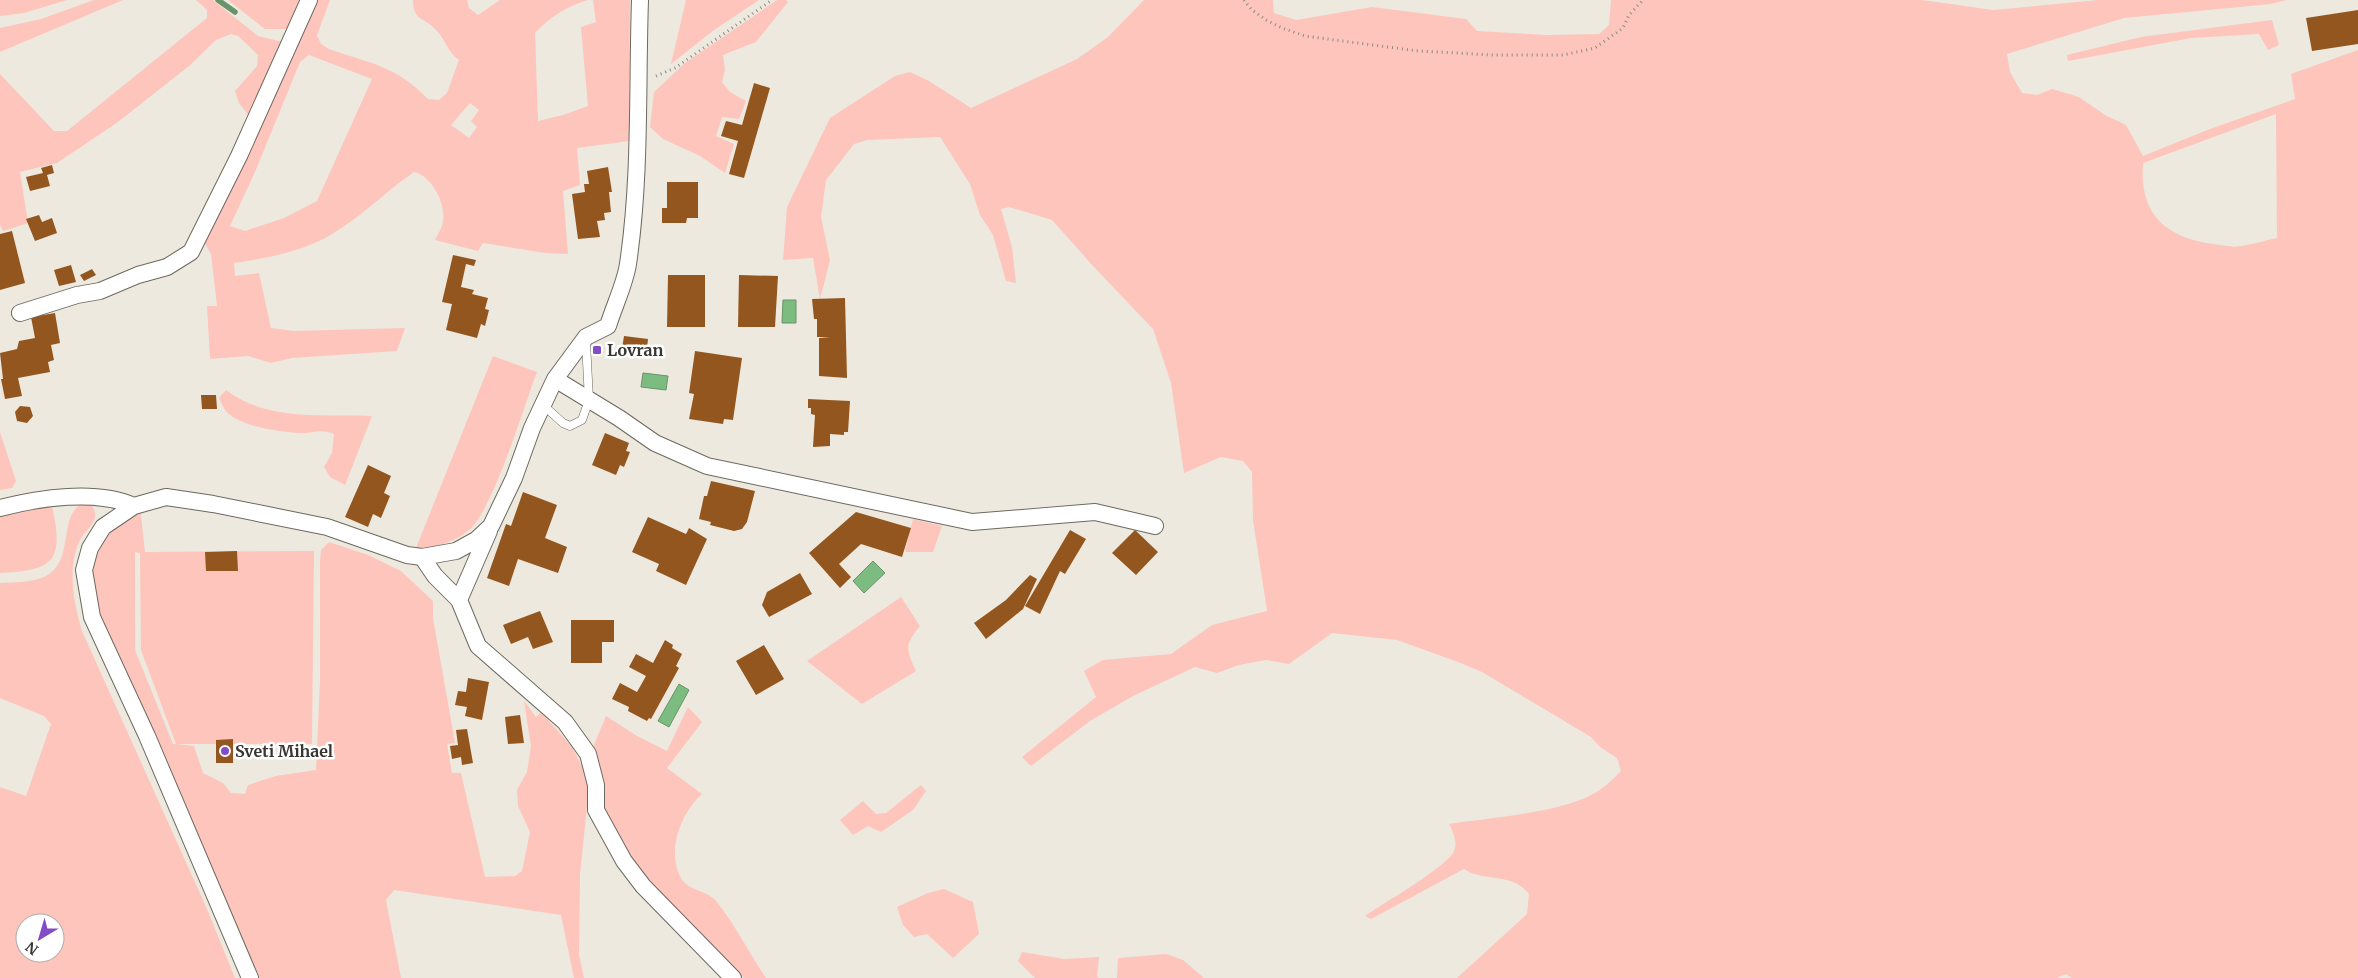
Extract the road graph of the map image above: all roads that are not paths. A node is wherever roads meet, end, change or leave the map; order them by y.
1 (309, 0) edge
2 (640, 0) edge
3 (20, 313) dead end
4 (586, 337) junction
5 (555, 379) junction
6 (589, 400) junction
7 (543, 405) junction
8 (134, 506) junction
9 (0, 508) edge
10 (491, 526) junction
11 (1156, 526) dead end
12 (422, 557) junction
13 (459, 600) junction
14 (250, 978) edge
15 (733, 978) edge

1 - 3 street
2 - 4 street
4 - 5 street
4 - 6 lane
5 - 6 street
5 - 7 street
6 - 7 lane
6 - 11 street
7 - 10 street
8 - 9 street
8 - 12 street
8 - 14 street
10 - 12 street
10 - 13 street
12 - 13 street
13 - 15 street

